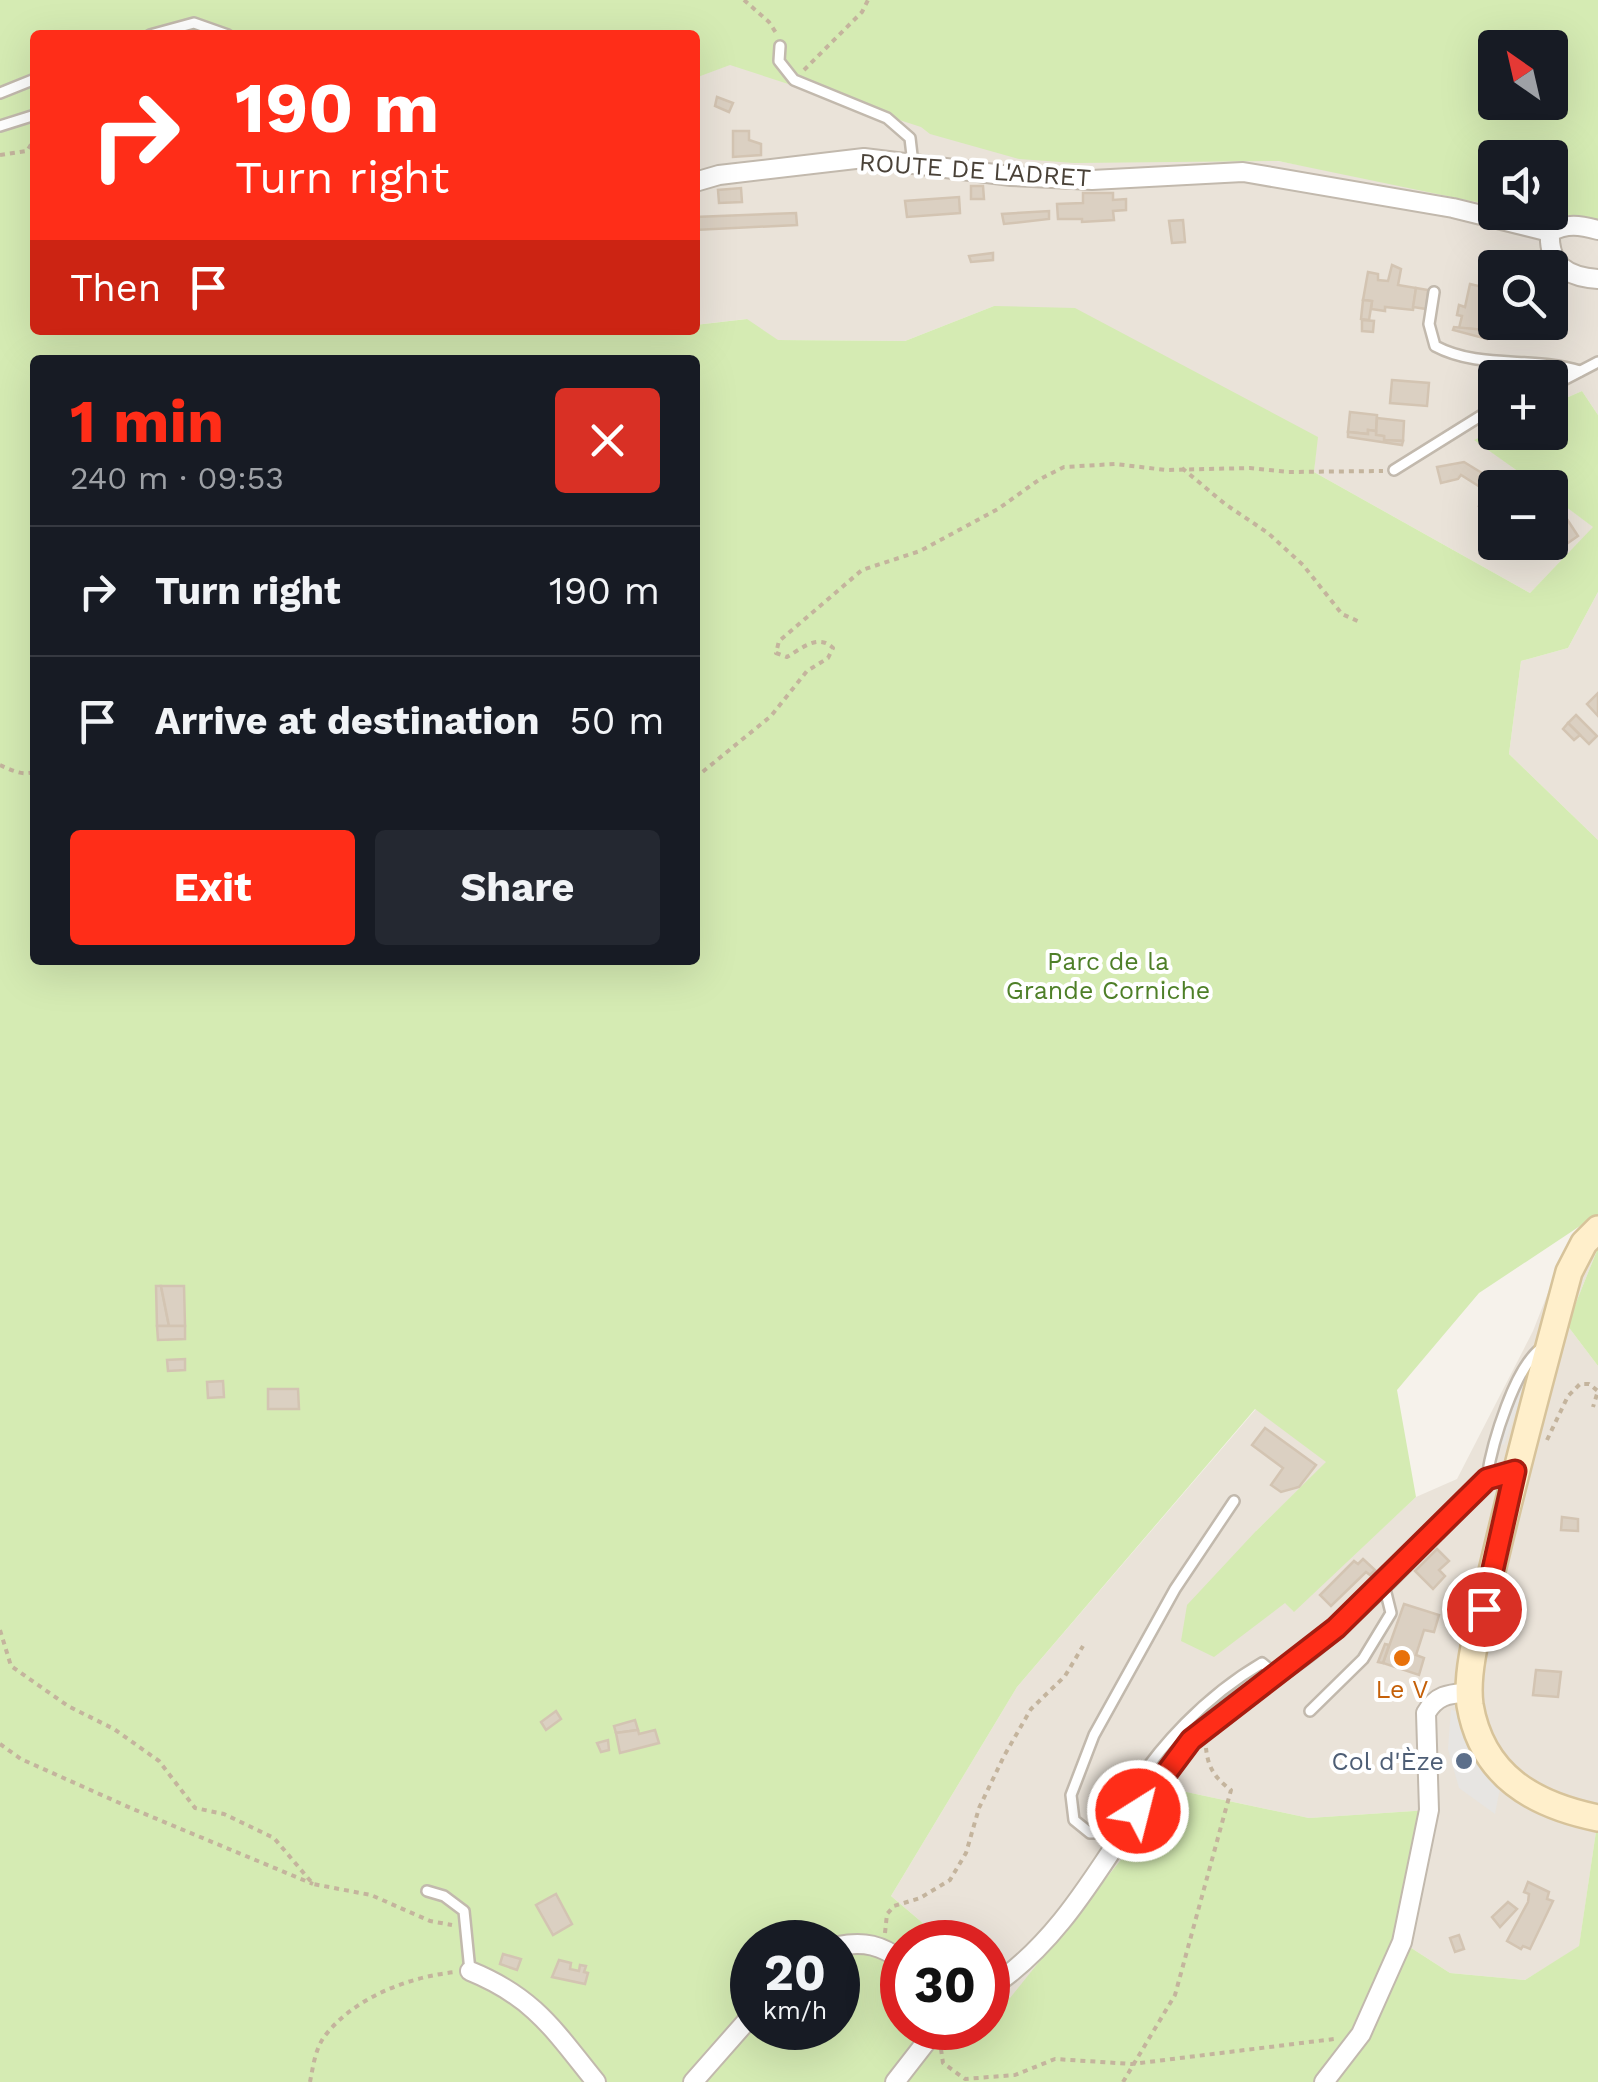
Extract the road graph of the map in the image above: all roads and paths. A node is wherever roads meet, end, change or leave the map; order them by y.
1 (744, 0) edge
2 (868, 0) edge
3 (168, 30) edge
4 (214, 30) edge
5 (780, 46) joint
6 (794, 80) junction
7 (30, 82) edge
8 (0, 93) edge
9 (30, 117) edge
10 (0, 126) edge
11 (30, 146) edge
12 (0, 156) edge
13 (912, 164) junction
14 (700, 181) edge
15 (1598, 230) edge
16 (1550, 232) junction
17 (1598, 279) edge
18 (1434, 292) dead end
19 (1598, 362) edge
20 (1580, 371) junction
21 (1568, 377) edge
22 (1478, 418) edge
23 (1182, 468) junction
24 (1394, 470) joint
25 (1362, 623) dead end
26 (0, 765) edge
27 (30, 774) edge
28 (700, 774) edge
29 (1598, 1229) edge
30 (1550, 1344) junction
31 (1592, 1407) dead end
32 (1515, 1471) junction
33 (1487, 1479) junction
34 (1234, 1502) dead end
35 (1383, 1582) junction
36 (0, 1630) edge
37 (1082, 1646) dead end
38 (1275, 1674) junction
39 (1470, 1692) junction
40 (1310, 1712) dead end
41 (1204, 1728) junction
42 (0, 1744) edge
43 (1125, 1801) dead end
44 (1598, 1818) edge
45 (1119, 1838) junction
46 (313, 1884) junction
47 (427, 1891) dead end
48 (885, 1920) edge
49 (466, 1926) junction
50 (860, 1943) edge
51 (880, 1946) edge
52 (470, 1971) junction
53 (1010, 1973) edge
54 (1361, 2034) junction
55 (730, 2040) edge
56 (919, 2050) edge
57 (941, 2050) edge
58 (1132, 2064) junction
59 (310, 2082) edge
60 (596, 2082) edge
61 (693, 2082) edge
62 (895, 2082) edge
63 (1122, 2082) edge
64 (1324, 2082) edge

1 - 5 path
2 - 6 path
3 - 4 lane
5 - 6 lane
6 - 13 lane
7 - 8 lane
9 - 10 lane
11 - 12 path
13 - 14 street, ROUTE DE L'ADRET
13 - 16 street, ROUTE DE L'ADRET
15 - 16 street, ROUTE DE L'ADRET
16 - 17 street
18 - 20 lane
19 - 20 lane
20 - 21 lane
22 - 24 lane
23 - 24 path
23 - 25 path
23 - 28 path
26 - 27 path
29 - 30 main road
30 - 32 main road
30 - 33 lane
31 - 32 path
32 - 33 street
32 - 39 main road
33 - 35 street
34 - 45 lane
35 - 38 street
35 - 40 lane
36 - 46 path
37 - 48 path
38 - 41 street
38 - 43 lane
39 - 44 main road
39 - 54 street
41 - 45 street
41 - 58 path
42 - 46 path
45 - 53 street
46 - 49 path
47 - 49 lane
49 - 52 lane
50 - 51 street
52 - 59 path
52 - 60 street
54 - 58 path
54 - 64 street
55 - 61 street
56 - 62 street
57 - 58 path
58 - 63 path

